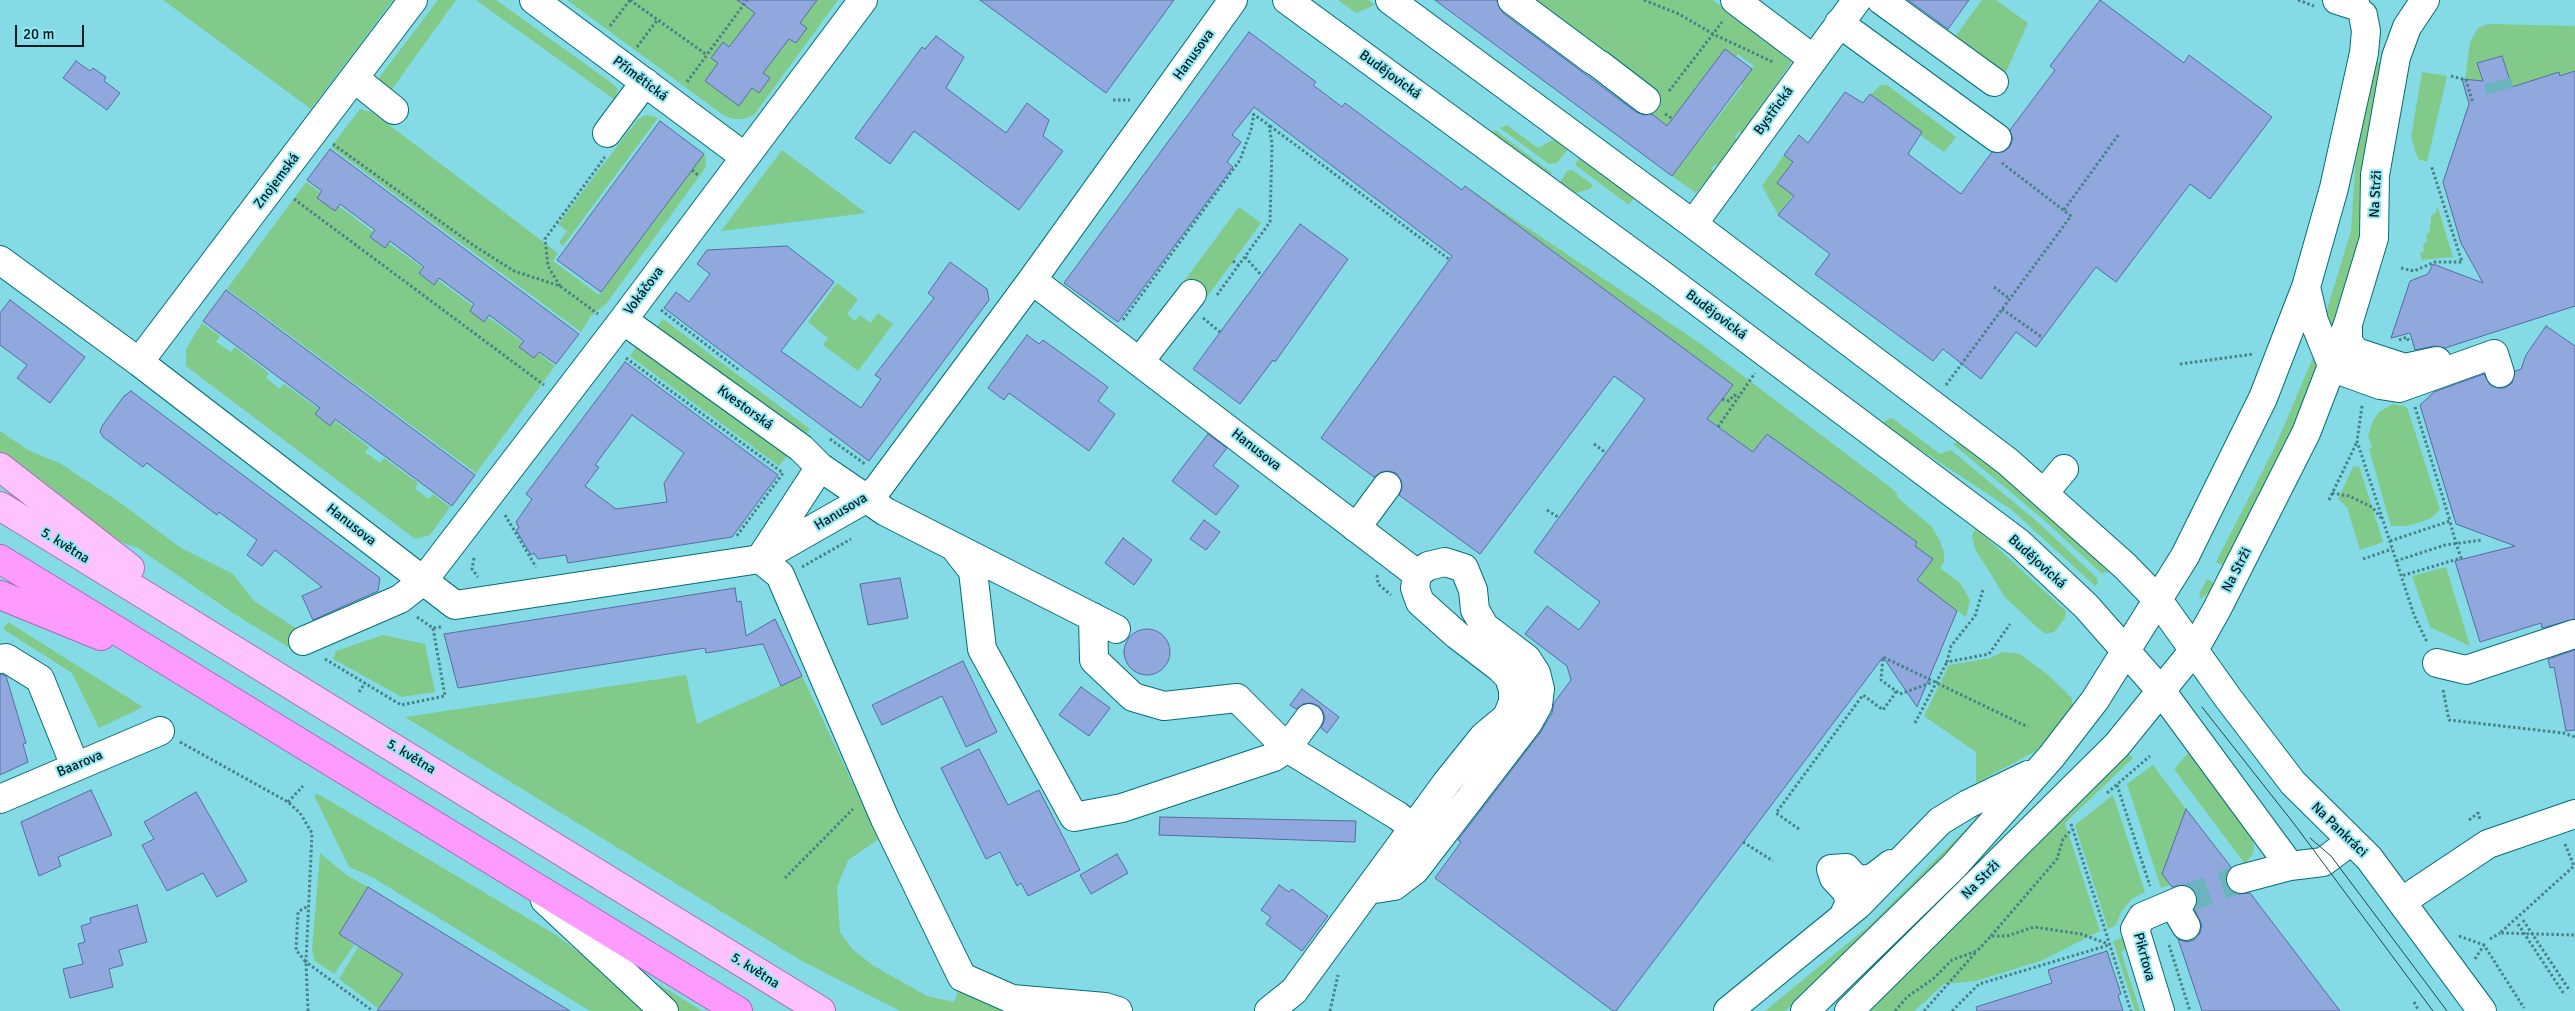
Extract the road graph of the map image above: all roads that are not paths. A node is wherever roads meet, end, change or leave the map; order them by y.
1 (413, 0) edge
2 (534, 0) edge
3 (863, 0) edge
4 (1233, 0) edge
5 (1287, 0) edge
6 (1390, 0) edge
7 (1512, 0) edge
8 (1857, 0) edge
9 (1881, 0) edge
10 (1737, 1) edge
11 (2353, 5) edge
12 (2420, 7) edge
13 (1839, 23) junction
14 (1806, 67) junction
15 (354, 78) junction
16 (645, 82) junction
17 (1994, 82) dead end
18 (1657, 96) road end
19 (394, 110) dead end
20 (607, 144) road end
21 (1998, 149) road end
22 (745, 157) junction
23 (1693, 224) junction
24 (2, 266) edge
25 (1032, 280) junction
26 (2306, 287) junction
27 (1203, 306) road end
28 (609, 316) junction
29 (2348, 324) junction
30 (1146, 354) junction
31 (139, 362) junction
32 (2333, 368) junction
33 (0, 467) edge
34 (820, 467) junction
35 (2064, 469) dead end
36 (1387, 486) dead end
37 (2044, 493) junction
38 (867, 498) junction
39 (0, 506) edge
40 (1356, 528) junction
41 (954, 547) junction
42 (0, 559) edge
43 (760, 559) junction
44 (1417, 574) junction
45 (423, 581) junction
46 (0, 595) edge
47 (2158, 600) junction
48 (1475, 610) junction
49 (2574, 634) edge
50 (1457, 635) junction
51 (303, 640) dead end
52 (235, 650) junction
53 (2194, 650) junction
54 (2127, 651) junction
55 (0, 659) edge
56 (2437, 663) road end
57 (177, 667) junction
58 (2162, 692) junction
59 (1309, 718) dead end
60 (160, 731) road end
61 (1287, 748) junction
62 (2051, 757) junction
63 (75, 766) junction
64 (0, 798) edge
65 (2566, 817) edge
66 (1415, 829) junction
67 (2352, 841) junction
68 (1907, 854) junction
69 (2290, 866) junction
70 (2241, 879) tunnel mouth
71 (524, 880) junction
72 (1369, 890) junction
73 (2413, 894) dead end
74 (2175, 910) tunnel mouth
75 (1844, 915) junction
76 (1290, 1001) edge
77 (813, 1006) edge
78 (664, 1011) edge
79 (738, 1011) edge
80 (835, 1011) edge
81 (1118, 1011) edge
82 (1269, 1011) edge
83 (1728, 1011) edge
84 (1805, 1011) edge
85 (1849, 1011) edge
86 (2160, 1011) edge
87 (2482, 1011) edge

1 - 15 street, Znojemská
2 - 16 street, Přímětická
3 - 22 street, Vokáčova
4 - 25 street, Hanusova
5 - 54 street, Budějovická
6 - 23 street
7 - 18 street
8 - 13 street, Bystřická
9 - 17 street
10 - 14 street
11 - 12 street, Na Strži
11 - 26 street, Na Strži
12 - 29 street, Na Strži
13 - 14 street, Bystřická
13 - 21 street
14 - 23 street, Bystřická
15 - 19 street
15 - 31 street, Znojemská
16 - 20 street
16 - 22 street, Přímětická
22 - 28 street, Vokáčova
23 - 37 street
24 - 31 street, Hanusova
25 - 30 street, Hanusova
25 - 38 street, Hanusova
26 - 32 street
26 - 47 street, Na Strži
27 - 30 street
28 - 34 street, Kvestorská
28 - 45 street, Vokáčova
29 - 32 street, Na Strži
29 - 32 street
30 - 40 street, Hanusova
31 - 45 street, Hanusova
32 - 53 street, Na Strži
33 - 52 main road
34 - 38 street, Kvestorská
34 - 43 street
35 - 37 street
36 - 40 street
37 - 47 street
38 - 41 street, Kvestorská
38 - 43 street, Hanusova
39 - 52 main road, 5. května
40 - 44 street, Hanusova
41 - 61 street, Kvestorská
41 - 61 street
42 - 57 highway
43 - 45 street, Hanusova
43 - 81 street
44 - 48 street
44 - 50 street
45 - 51 street, Vokáčova
46 - 57 highway
47 - 53 street, Na Pankráci
47 - 54 street, Na Strži
48 - 50 street
48 - 72 street
49 - 56 street
50 - 66 street
52 - 77 main road, 5. května
53 - 58 street, Na Strži
53 - 67 street, Na Pankráci
54 - 58 street, Budějovická
54 - 62 street, Na Strži
55 - 63 street
57 - 71 highway
58 - 69 street, Budějovická
58 - 85 street, Na Strži
59 - 61 street
60 - 63 street, Baarova
61 - 66 street
62 - 68 street
62 - 84 street, Na Strži
63 - 64 street, Baarova
65 - 73 street
66 - 72 street
67 - 69 street
67 - 87 street, Na Pankráci
68 - 75 street
68 - 75 street
69 - 70 street
71 - 78 street
71 - 79 highway
72 - 76 street
74 - 86 street, Pikrtova
75 - 83 street
76 - 82 street
77 - 80 main road, 5. května

